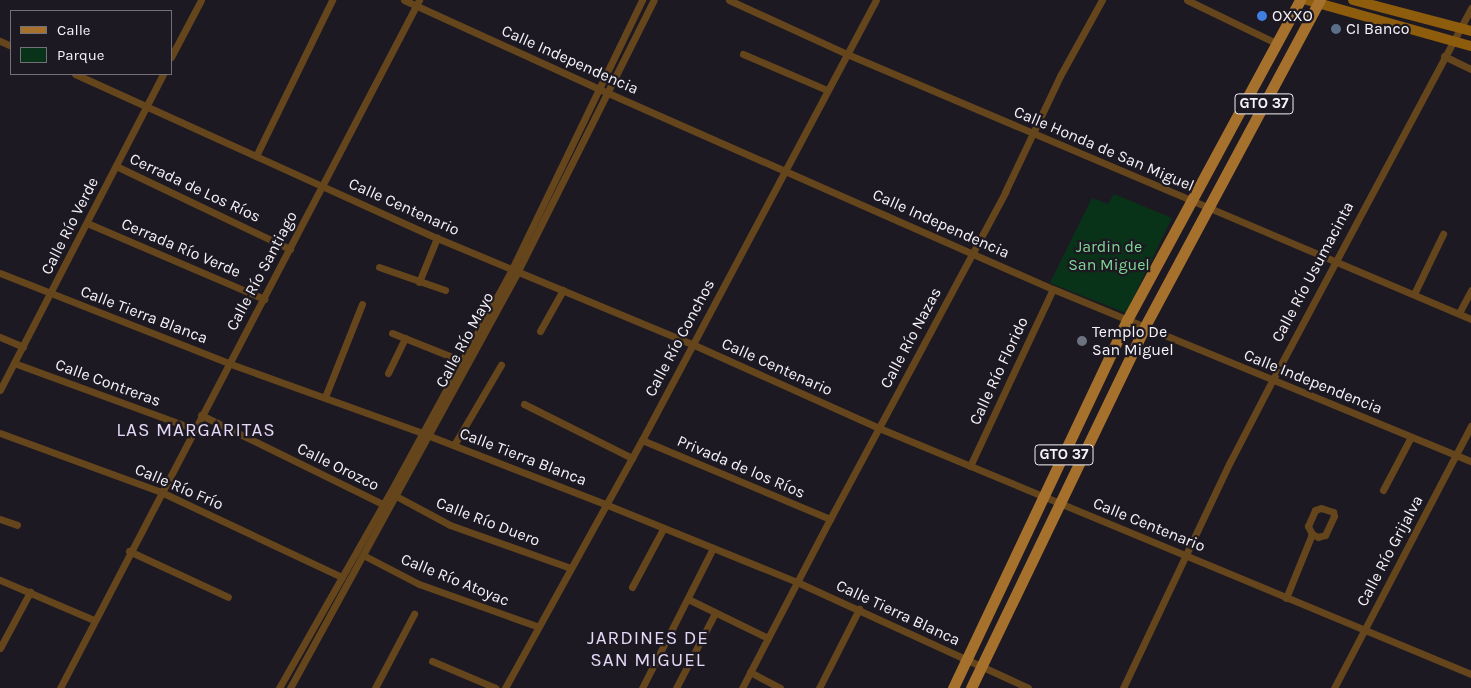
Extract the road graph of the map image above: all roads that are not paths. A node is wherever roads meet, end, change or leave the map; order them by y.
1 (201, 0) edge
2 (332, 0) edge
3 (404, 0) edge
4 (642, 0) edge
5 (654, 0) edge
6 (729, 0) edge
7 (876, 0) edge
8 (1102, 0) edge
9 (1187, 0) edge
10 (1300, 0) edge
11 (1353, 0) edge
12 (1315, 1) edge
13 (418, 3) edge
14 (1389, 4) edge
15 (1471, 8) edge
16 (1460, 28) junction
17 (1471, 32) edge
18 (1452, 41) junction
19 (1276, 44) junction
20 (1471, 46) edge
21 (743, 54) dead end
22 (847, 54) junction
23 (172, 55) edge
24 (1444, 56) junction
25 (1471, 70) edge
26 (77, 75) edge
27 (161, 75) edge
28 (599, 89) junction
29 (827, 90) junction
30 (607, 93) junction
31 (146, 105) junction
32 (1033, 133) junction
33 (256, 156) junction
34 (116, 166) junction
35 (784, 171) junction
36 (322, 186) junction
37 (1191, 201) junction
38 (1208, 208) junction
39 (87, 223) junction
40 (1443, 234) dead end
41 (438, 238) junction
42 (290, 249) junction
43 (972, 254) junction
44 (1333, 262) junction
45 (379, 266) dead end
46 (515, 270) junction
47 (0, 273) edge
48 (419, 282) junction
49 (1053, 289) junction
50 (445, 290) dead end
51 (563, 290) junction
52 (1471, 290) edge
53 (50, 294) junction
54 (1414, 294) junction
55 (264, 299) junction
56 (362, 304) dead end
57 (1459, 314) junction
58 (1471, 319) edge
59 (1127, 320) junction
60 (1145, 326) junction
61 (540, 331) dead end
62 (392, 333) dead end
63 (0, 337) edge
64 (405, 338) junction
65 (692, 344) junction
66 (23, 347) junction
67 (462, 361) junction
68 (14, 363) junction
69 (228, 363) junction
70 (501, 365) dead end
71 (388, 373) dead end
72 (1272, 381) junction
73 (0, 390) edge
74 (325, 397) junction
75 (524, 404) dead end
76 (201, 415) junction
77 (1471, 426) edge
78 (879, 428) junction
79 (194, 429) junction
80 (0, 433) edge
81 (426, 434) junction
82 (1412, 437) junction
83 (642, 440) junction
84 (454, 445) junction
85 (1456, 455) junction
86 (632, 458) junction
87 (1471, 461) edge
88 (970, 466) junction
89 (1383, 490) dead end
90 (161, 492) junction
91 (396, 496) junction
92 (1044, 496) junction
93 (383, 504) junction
94 (606, 504) junction
95 (1060, 504) junction
96 (830, 518) junction
97 (0, 519) edge
98 (17, 525) dead end
99 (664, 529) junction
100 (1312, 534) dead end
101 (713, 548) junction
102 (129, 552) junction
103 (363, 555) junction
104 (1186, 556) junction
105 (571, 568) junction
106 (342, 576) junction
107 (0, 580) edge
108 (797, 582) junction
109 (632, 587) dead end
110 (30, 592) junction
111 (228, 597) dead end
112 (1286, 598) junction
113 (688, 599) junction
114 (859, 609) junction
115 (715, 613) junction
116 (414, 614) dead end
117 (94, 620) junction
118 (539, 627) junction
119 (1364, 630) junction
120 (768, 638) junction
121 (0, 648) edge
122 (967, 660) junction
123 (432, 662) dead end
124 (982, 667) junction
125 (750, 672) junction
126 (1471, 674) edge
127 (60, 688) edge
128 (279, 688) edge
129 (290, 688) edge
130 (375, 688) edge
131 (496, 688) edge
132 (505, 688) edge
133 (642, 688) edge
134 (676, 688) edge
135 (742, 688) edge
136 (780, 688) edge
137 (819, 688) edge
138 (953, 688) edge
139 (972, 688) edge
140 (1028, 688) edge
141 (1123, 688) edge
142 (1334, 688) edge

1 - 23 street
2 - 33 street
3 - 13 street, Calle Independencia
4 - 28 street, Calle Río Mayo
5 - 30 street, Calle Río Mayo
6 - 22 street, Calle Honda de San Miguel
7 - 22 street, Calle Río Conchos
8 - 32 street, Calle Río Nazas
9 - 19 street
10 - 19 main road, GTO 37
11 - 14 main road
12 - 18 main road
12 - 38 main road, GTO 37
13 - 28 street, Calle Independencia
13 - 36 street, Calle Río Santiago
14 - 16 main road
15 - 16 street, Calle Río Usumacinta
16 - 17 main road
16 - 18 street, Calle Río Usumacinta
18 - 20 main road
18 - 24 street, Calle Río Usumacinta
19 - 37 main road, GTO 37
21 - 29 street
22 - 29 street, Calle Río Conchos
22 - 32 street, Calle Honda de San Miguel
24 - 25 street
24 - 44 street, Calle Río Usumacinta
26 - 31 street, Calle Centenario
27 - 31 street, Calle Río Verde
28 - 30 street, Calle Independencia
28 - 46 street, Calle Río Mayo
29 - 35 street, Calle Río Conchos
30 - 35 street, Calle Independencia
30 - 46 street, Calle Río Mayo
31 - 33 street, Calle Centenario
31 - 34 street, Calle Río Verde
32 - 37 street, Calle Honda de San Miguel
32 - 43 street, Calle Río Nazas
33 - 36 street, Calle Centenario
34 - 39 street, Calle Río Verde
34 - 42 street, Cerrada de Los Ríos
35 - 43 street, Calle Independencia
35 - 65 street, Calle Río Conchos
36 - 41 street, Calle Centenario
36 - 42 street, Calle Río Santiago
37 - 38 street, Calle Honda de San Miguel
37 - 59 main road, GTO 37
38 - 44 street, Calle Honda de San Miguel
38 - 60 main road, GTO 37
39 - 53 street, Calle Río Verde
39 - 55 street, Cerrada Río Verde
40 - 54 street
41 - 46 street, Calle Centenario
41 - 48 street
42 - 55 street, Calle Río Santiago
43 - 49 street, Calle Independencia
43 - 78 street, Calle Río Nazas
44 - 54 street, Calle Honda de San Miguel
44 - 72 street, Calle Río Usumacinta
45 - 48 street
46 - 51 street, Calle Centenario
46 - 67 street, Calle Río Mayo
46 - 81 street, Calle Río Mayo
47 - 53 street, Calle Tierra Blanca
48 - 50 street
49 - 59 street, Calle Independencia
49 - 88 street, Calle Río Florido
51 - 61 street
51 - 65 street, Calle Centenario
52 - 57 street
53 - 66 street, Calle Río Verde
53 - 69 street, Calle Tierra Blanca
54 - 57 street, Calle Honda de San Miguel
55 - 69 street, Calle Río Santiago
56 - 74 street
57 - 58 street, Calle Honda de San Miguel
59 - 60 street, Calle Independencia
59 - 92 main road, GTO 37
60 - 72 street, Calle Independencia
60 - 95 main road, GTO 37
62 - 64 street
63 - 66 street
64 - 67 street
64 - 71 street
65 - 78 street, Calle Centenario
65 - 83 street, Calle Río Conchos
66 - 68 street, Calle Río Verde
67 - 81 street, Calle Río Mayo
68 - 73 street, Calle Río Verde
68 - 79 street, Calle Contreras
69 - 74 street, Calle Tierra Blanca
69 - 76 street, Calle Río Santiago
70 - 84 street
72 - 82 street, Calle Independencia
72 - 104 street, Calle Río Usumacinta
74 - 81 street, Calle Tierra Blanca
75 - 86 street
76 - 79 street, Calle Río Santiago
76 - 93 street, Calle Orozco
77 - 85 street, Calle Río Grijalva
78 - 88 street, Calle Centenario
78 - 96 street, Calle Río Nazas
79 - 90 street, Calle Río Santiago
80 - 90 street, Calle Río Frío
81 - 84 street, Calle Tierra Blanca
81 - 91 street, Calle Río Mayo
81 - 93 street, Calle Río Mayo
82 - 85 street, Calle Independencia
82 - 89 street
83 - 86 street, Calle Río Conchos
83 - 96 street, Privada de los Ríos
84 - 94 street, Calle Tierra Blanca
85 - 87 street, Calle Independencia
85 - 119 street, Calle Río Grijalva
86 - 94 street, Calle Río Conchos
88 - 92 street, Calle Centenario
90 - 102 street, Calle Río Santiago
90 - 106 street, Calle Río Frío
91 - 103 street, Calle Río Mayo
91 - 105 street, Calle Río Duero
92 - 95 street, Calle Centenario
92 - 122 main road, GTO 37
93 - 106 street, Calle Río Mayo
94 - 99 street, Calle Tierra Blanca
94 - 105 street, Calle Río Conchos
95 - 104 street, Calle Centenario
95 - 124 main road, GTO 37
96 - 108 street, Calle Río Nazas
97 - 98 street
99 - 101 street, Calle Tierra Blanca
99 - 109 street
100 - 112 street
101 - 108 street, Calle Tierra Blanca
101 - 113 street
102 - 111 street
102 - 117 street, Calle Río Santiago
103 - 118 street, Calle Río Atoyac
103 - 129 street, Calle Río Mayo
104 - 112 street, Calle Centenario
104 - 141 street, Calle Río Usumacinta
105 - 118 street, Calle Río Conchos
106 - 128 street, Calle Río Mayo
107 - 110 street
108 - 114 street, Calle Tierra Blanca
108 - 120 street, Calle Río Nazas
110 - 117 street
110 - 121 street
112 - 119 street, Calle Centenario
113 - 115 street
113 - 133 street
114 - 122 street, Calle Tierra Blanca
114 - 137 street
115 - 120 street
115 - 134 street
116 - 130 street
117 - 127 street, Calle Río Santiago
118 - 132 street, Calle Río Conchos
119 - 126 street, Calle Centenario
119 - 142 street, Calle Río Grijalva
120 - 125 street, Calle Río Nazas
122 - 124 street, Calle Tierra Blanca
122 - 138 main road, GTO 37
123 - 131 street
124 - 139 main road, GTO 37
124 - 140 street, Calle Tierra Blanca
125 - 135 street, Calle Río Nazas
125 - 136 street

